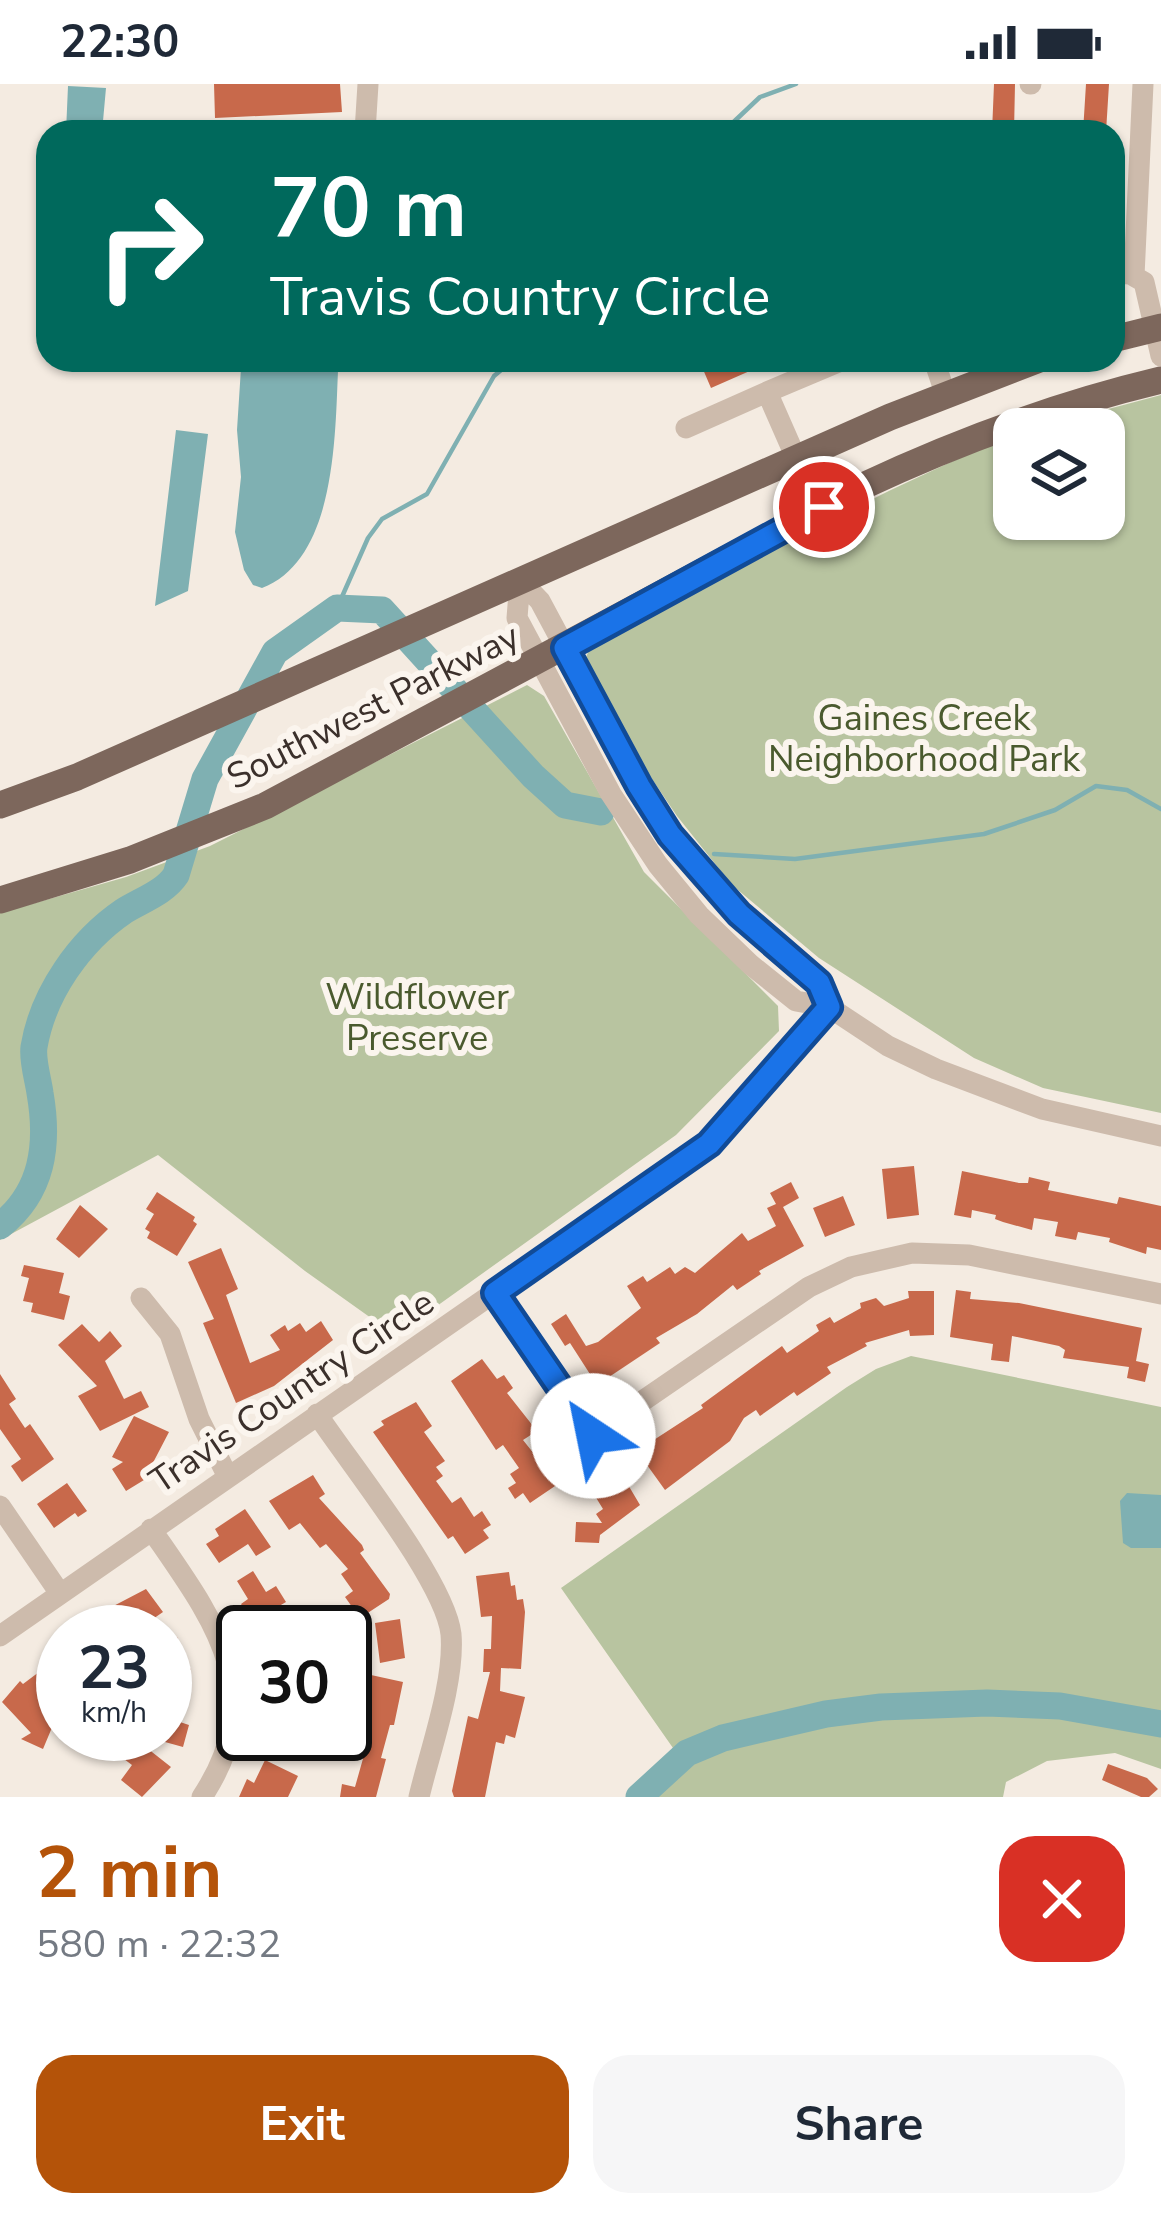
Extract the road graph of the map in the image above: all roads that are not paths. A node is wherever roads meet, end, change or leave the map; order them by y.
1 (368, 84) edge
2 (1143, 84) edge
3 (366, 120) edge
4 (1136, 200) junction
5 (1161, 202) edge
6 (1125, 269) edge
7 (1125, 275) edge
8 (1159, 337) edge
9 (1125, 338) edge
10 (814, 372) edge
11 (938, 372) edge
12 (1004, 372) edge
13 (1161, 380) edge
14 (766, 392) junction
15 (945, 393) junction
16 (686, 428) dead end
17 (796, 458) junction
18 (520, 580) junction
19 (565, 648) junction
20 (539, 661) junction
21 (0, 805) edge
22 (0, 900) edge
23 (829, 1007) junction
24 (1161, 1136) edge
25 (495, 1293) junction
26 (1161, 1294) edge
27 (141, 1298) dead end
28 (317, 1414) junction
29 (228, 1477) junction
30 (0, 1506) edge
31 (151, 1528) junction
32 (59, 1592) junction
33 (0, 1636) edge
34 (202, 1797) edge
35 (419, 1797) edge

1 - 3 street
2 - 4 street
4 - 5 street
4 - 6 street
7 - 8 street
8 - 9 main road
10 - 14 street
11 - 15 street
12 - 15 main road, Southwest Parkway
13 - 19 main road, Southwest Parkway
14 - 16 street
14 - 17 street
15 - 17 main road, Southwest Parkway
17 - 18 main road, Southwest Parkway
18 - 19 street
18 - 20 street
18 - 21 main road, Southwest Parkway
19 - 20 main road, Southwest Parkway
19 - 23 street
20 - 22 main road, Southwest Parkway
20 - 23 street
23 - 24 street
23 - 25 street, Travis Country Circle
25 - 26 street
25 - 28 street, Travis Country Circle
27 - 29 street
28 - 29 street, Travis Country Circle
28 - 35 street
29 - 31 street, Travis Country Circle
30 - 32 street
31 - 32 street, Travis Country Circle
31 - 34 street
32 - 33 street, Travis Country Circle

